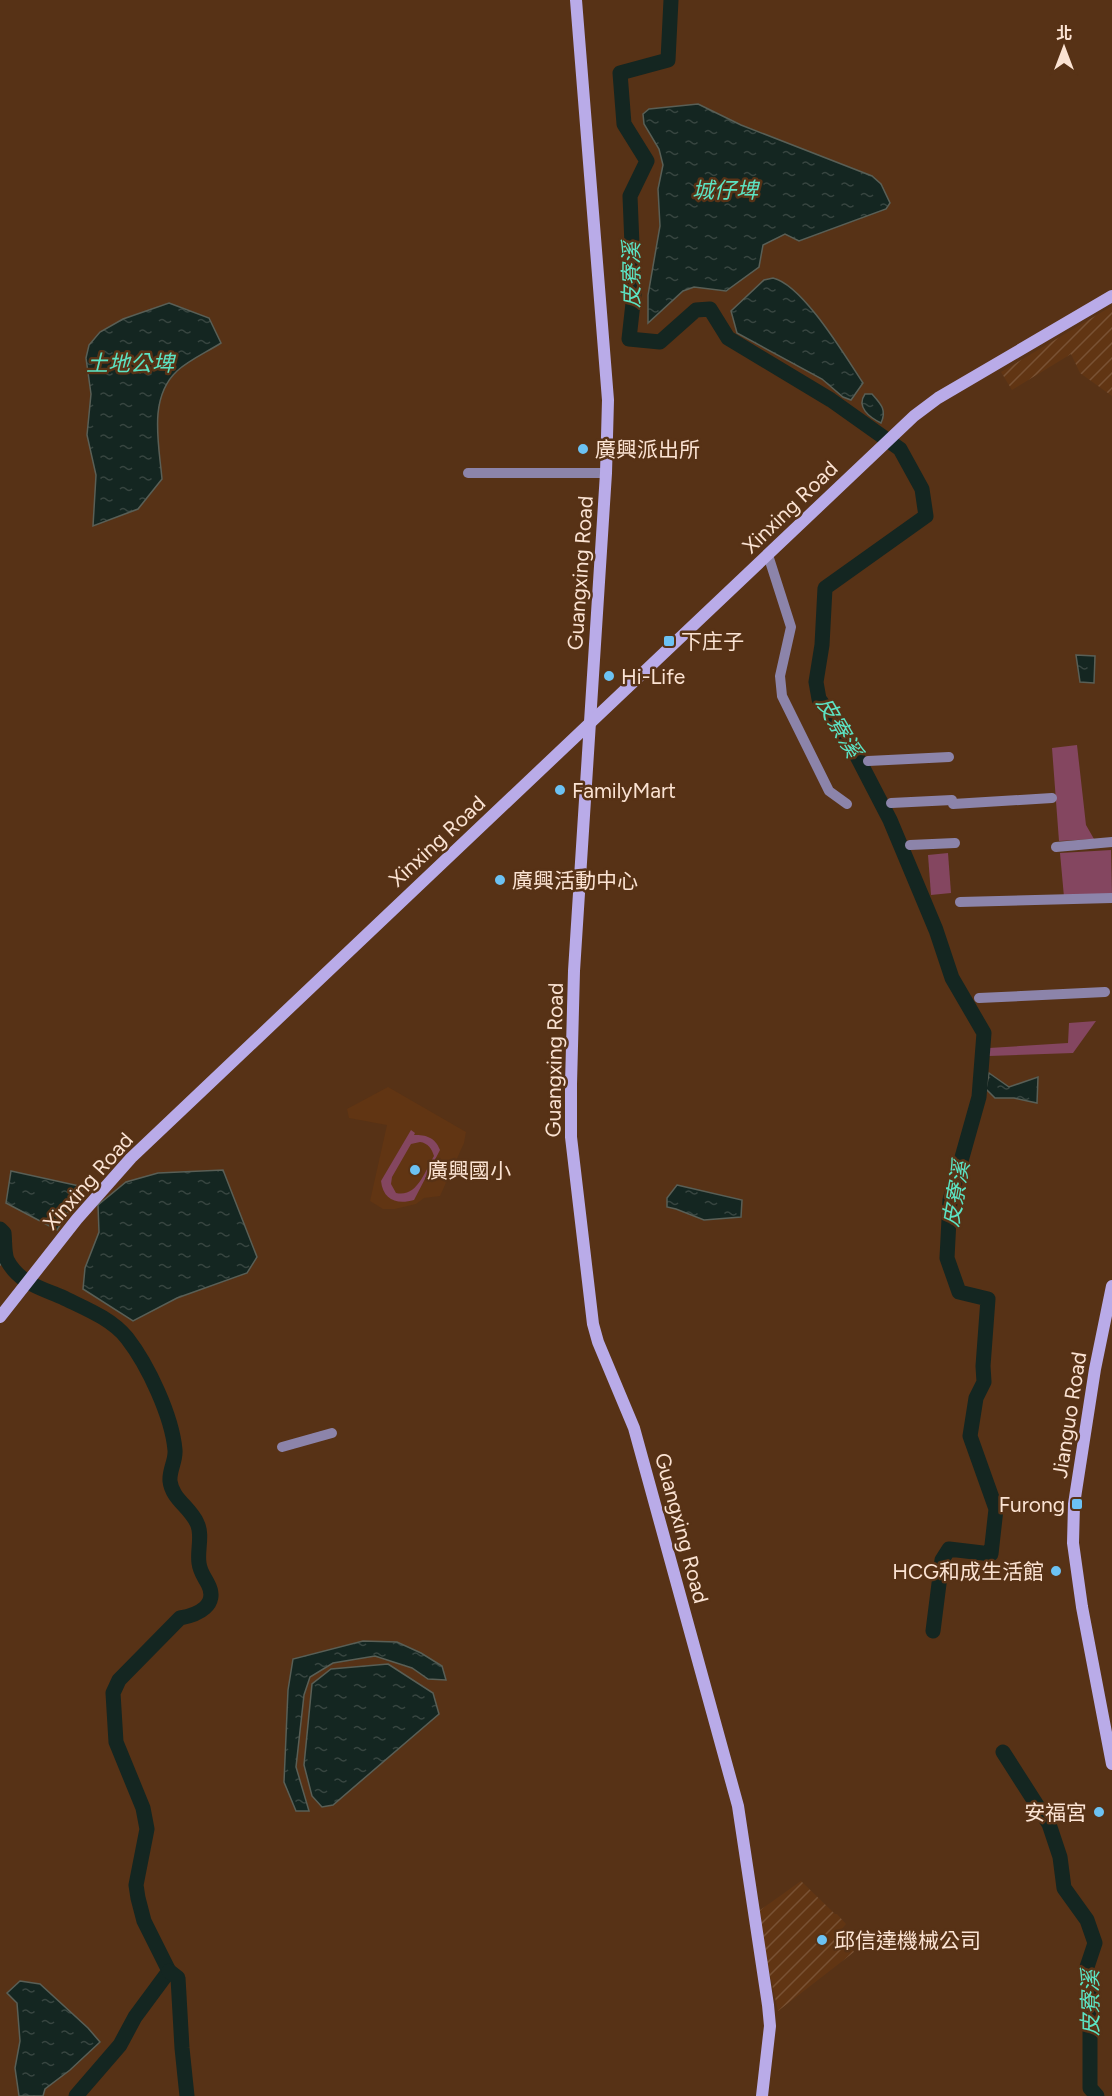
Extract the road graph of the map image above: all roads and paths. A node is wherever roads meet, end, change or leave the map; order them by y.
1 (576, 0) edge
2 (1112, 296) edge
3 (468, 473) dead end
4 (606, 473) junction
5 (768, 555) junction
6 (589, 724) junction
7 (949, 757) dead end
8 (868, 761) dead end
9 (1052, 798) dead end
10 (891, 803) dead end
11 (847, 804) dead end
12 (1112, 842) edge
13 (956, 843) dead end
14 (910, 845) dead end
15 (1056, 847) dead end
16 (1112, 898) edge
17 (960, 902) dead end
18 (1105, 992) dead end
19 (979, 998) dead end
20 (1112, 1286) edge
21 (0, 1317) edge
22 (332, 1433) dead end
23 (282, 1447) dead end
24 (1112, 1764) edge
25 (762, 2096) edge

1 - 4 street, Guangxing Road
2 - 5 street, Xinxing Road
3 - 4 street
4 - 6 street, Guangxing Road
5 - 6 street, Xinxing Road
5 - 11 street
6 - 21 street, Xinxing Road
6 - 25 street, Guangxing Road
7 - 8 street
9 - 10 street
12 - 15 street
13 - 14 street
16 - 17 street
18 - 19 street
20 - 24 street, Jianguo Road
22 - 23 street

